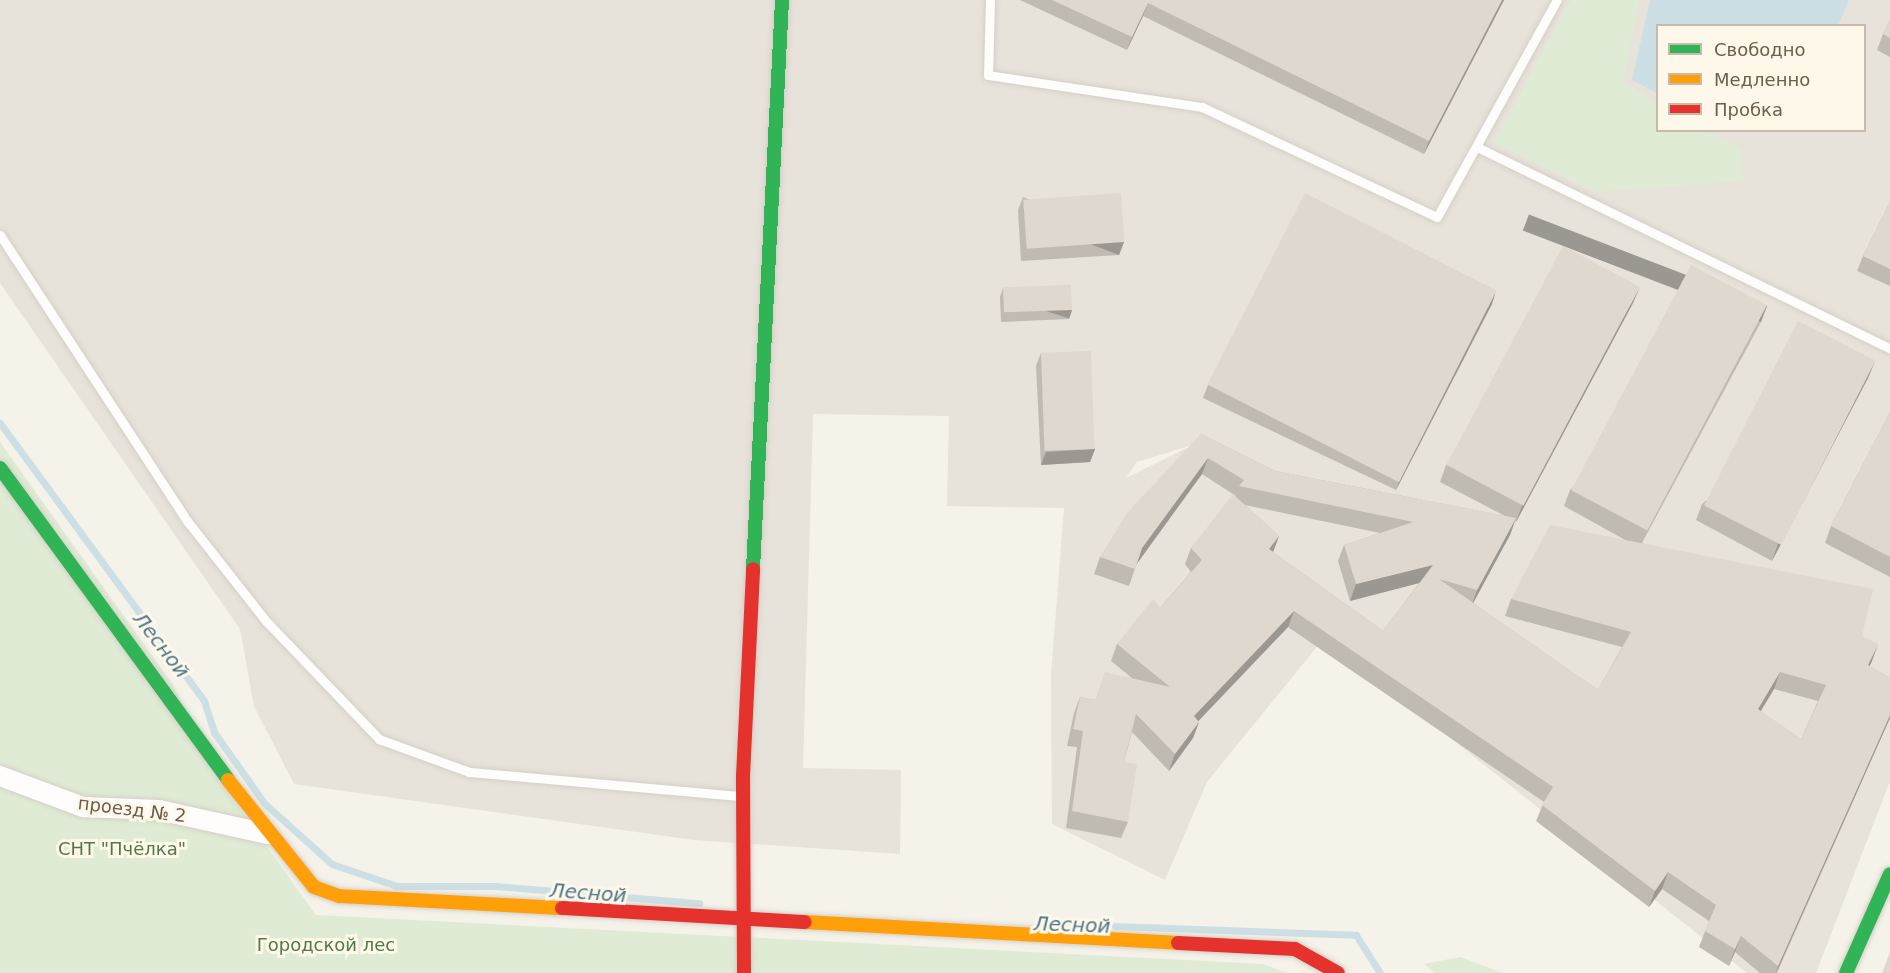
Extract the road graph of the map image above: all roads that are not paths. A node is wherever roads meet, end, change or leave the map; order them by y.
1 (782, 0) edge
2 (990, 0) edge
3 (1557, 0) edge
4 (1477, 147) junction
5 (0, 235) edge
6 (1890, 348) edge
7 (0, 468) edge
8 (0, 776) edge
9 (743, 796) junction
10 (267, 834) junction
11 (1890, 874) edge
12 (744, 919) junction
13 (744, 973) edge
14 (1338, 973) edge
15 (1846, 973) edge

1 - 9 street
2 - 4 lane
3 - 4 lane
4 - 6 lane
5 - 9 lane
7 - 10 street
8 - 10 street, проезд № 2
9 - 12 street
10 - 12 street
11 - 15 street
12 - 13 street
12 - 14 street

